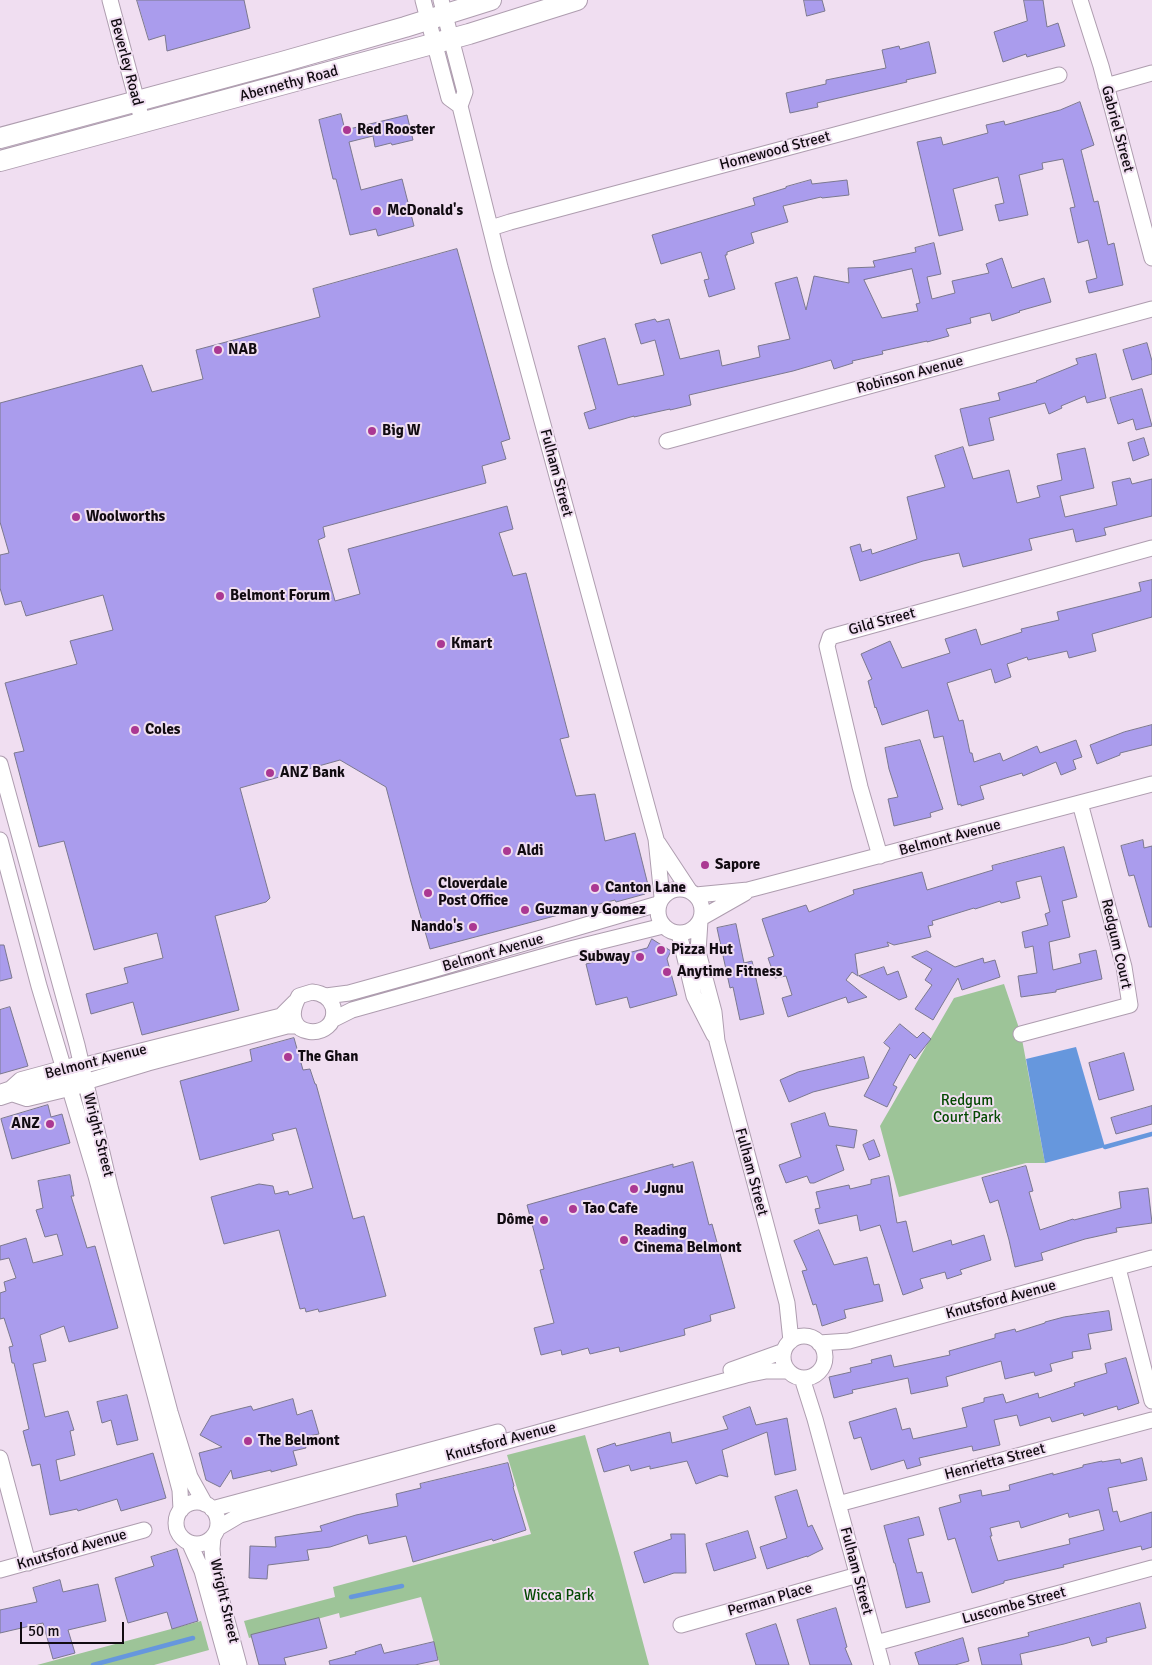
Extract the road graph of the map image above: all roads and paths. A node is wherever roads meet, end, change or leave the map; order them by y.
1 (110, 0) edge
2 (423, 0) edge
3 (491, 0) edge
4 (577, 0) edge
5 (1080, 0) edge
6 (438, 11) edge
7 (443, 41) junction
8 (1152, 73) edge
9 (1060, 75) dead end
10 (1106, 86) junction
11 (137, 102) junction
12 (143, 124) junction
13 (0, 138) edge
14 (0, 161) edge
15 (491, 228) junction
16 (1152, 258) edge
17 (1152, 309) edge
18 (667, 441) dead end
19 (1152, 548) edge
20 (0, 764) edge
21 (1152, 784) edge
22 (1080, 803) junction
23 (656, 839) junction
24 (0, 840) edge
25 (880, 856) junction
26 (748, 890) junction
27 (692, 892) junction
28 (660, 900) junction
29 (701, 919) junction
30 (663, 926) junction
31 (679, 933) junction
32 (326, 996) junction
33 (295, 1002) junction
34 (332, 1020) junction
35 (298, 1026) junction
36 (1021, 1034) dead end
37 (717, 1041) junction
38 (75, 1076) junction
39 (6, 1093) edge
40 (1152, 1258) edge
41 (1118, 1268) junction
42 (788, 1303) junction
43 (814, 1340) junction
44 (849, 1341) junction
45 (788, 1346) junction
46 (825, 1358) junction
47 (788, 1371) junction
48 (808, 1376) junction
49 (1152, 1401) edge
50 (1152, 1420) edge
51 (0, 1458) edge
52 (838, 1504) junction
53 (209, 1506) junction
54 (181, 1510) junction
55 (144, 1530) dead end
56 (215, 1533) junction
57 (190, 1544) junction
58 (28, 1562) junction
59 (1152, 1568) edge
60 (0, 1570) edge
61 (858, 1575) junction
62 (681, 1625) dead end
63 (876, 1643) junction
64 (228, 1665) edge
65 (239, 1665) edge
66 (882, 1665) edge

1 - 11 street, Beverley Road
2 - 6 street, Fulham Street
3 - 6 main road, Abernethy Road
4 - 7 main road, Abernethy Road
5 - 10 street, Gabriel Street
6 - 7 street, Fulham Street
6 - 11 main road, Abernethy Road
7 - 12 main road, Abernethy Road
7 - 15 street, Fulham Street
8 - 10 street
9 - 15 street, Homewood Street
10 - 16 street, Gabriel Street
11 - 12 street, Beverley Road
11 - 13 main road, Abernethy Road
12 - 14 main road, Abernethy Road
15 - 23 street, Fulham Street
17 - 18 street, Robinson Avenue
19 - 25 street, Gild Street
20 - 38 street, Wright Street
21 - 22 street, Belmont Avenue
22 - 25 street, Belmont Avenue
22 - 36 street, Redgum Court
23 - 27 street, Fulham Street
23 - 28 street, Fulham Street
24 - 38 street, Wright Street
25 - 26 street, Belmont Avenue
26 - 27 street, Belmont Avenue
26 - 29 street, Belmont Avenue
27 - 28 street, Belmont Avenue
27 - 29 street
28 - 30 street
28 - 32 street, Belmont Avenue
29 - 31 street, Belmont Avenue
29 - 37 street, Fulham Street
30 - 31 street
30 - 34 street, Belmont Avenue
31 - 37 street, Fulham Street
32 - 33 street, Belmont Avenue
32 - 34 street
33 - 35 street
33 - 38 street, Belmont Avenue
34 - 35 street, Belmont Avenue
35 - 38 street, Belmont Avenue
37 - 42 street, Fulham Street
38 - 39 main road, Belmont Avenue
38 - 53 street, Wright Street
38 - 54 street, Wright Street
40 - 41 street, Knutsford Avenue
41 - 44 street, Knutsford Avenue
41 - 49 street
42 - 43 street, Fulham Street
42 - 45 street, Fulham Street
43 - 44 street, Knutsford Avenue
43 - 45 street
43 - 46 street, Fulham Street
44 - 46 street, Knutsford Avenue
45 - 47 street, Fulham Street
45 - 53 street, Knutsford Avenue
46 - 48 street
47 - 48 street
47 - 56 street, Knutsford Avenue
48 - 52 street, Fulham Street
50 - 52 street, Henrietta Street
51 - 58 street
52 - 61 street, Fulham Street
53 - 54 street
53 - 56 street, Wright Street
54 - 57 street, Wright Street
55 - 58 street, Knutsford Avenue
56 - 57 street, Wright Street
56 - 65 street, Wright Street
57 - 64 street, Wright Street
58 - 60 street, Knutsford Avenue
59 - 63 street, Luscombe Street
61 - 62 street, Perman Place
61 - 63 street, Fulham Street
63 - 66 street, Fulham Street

